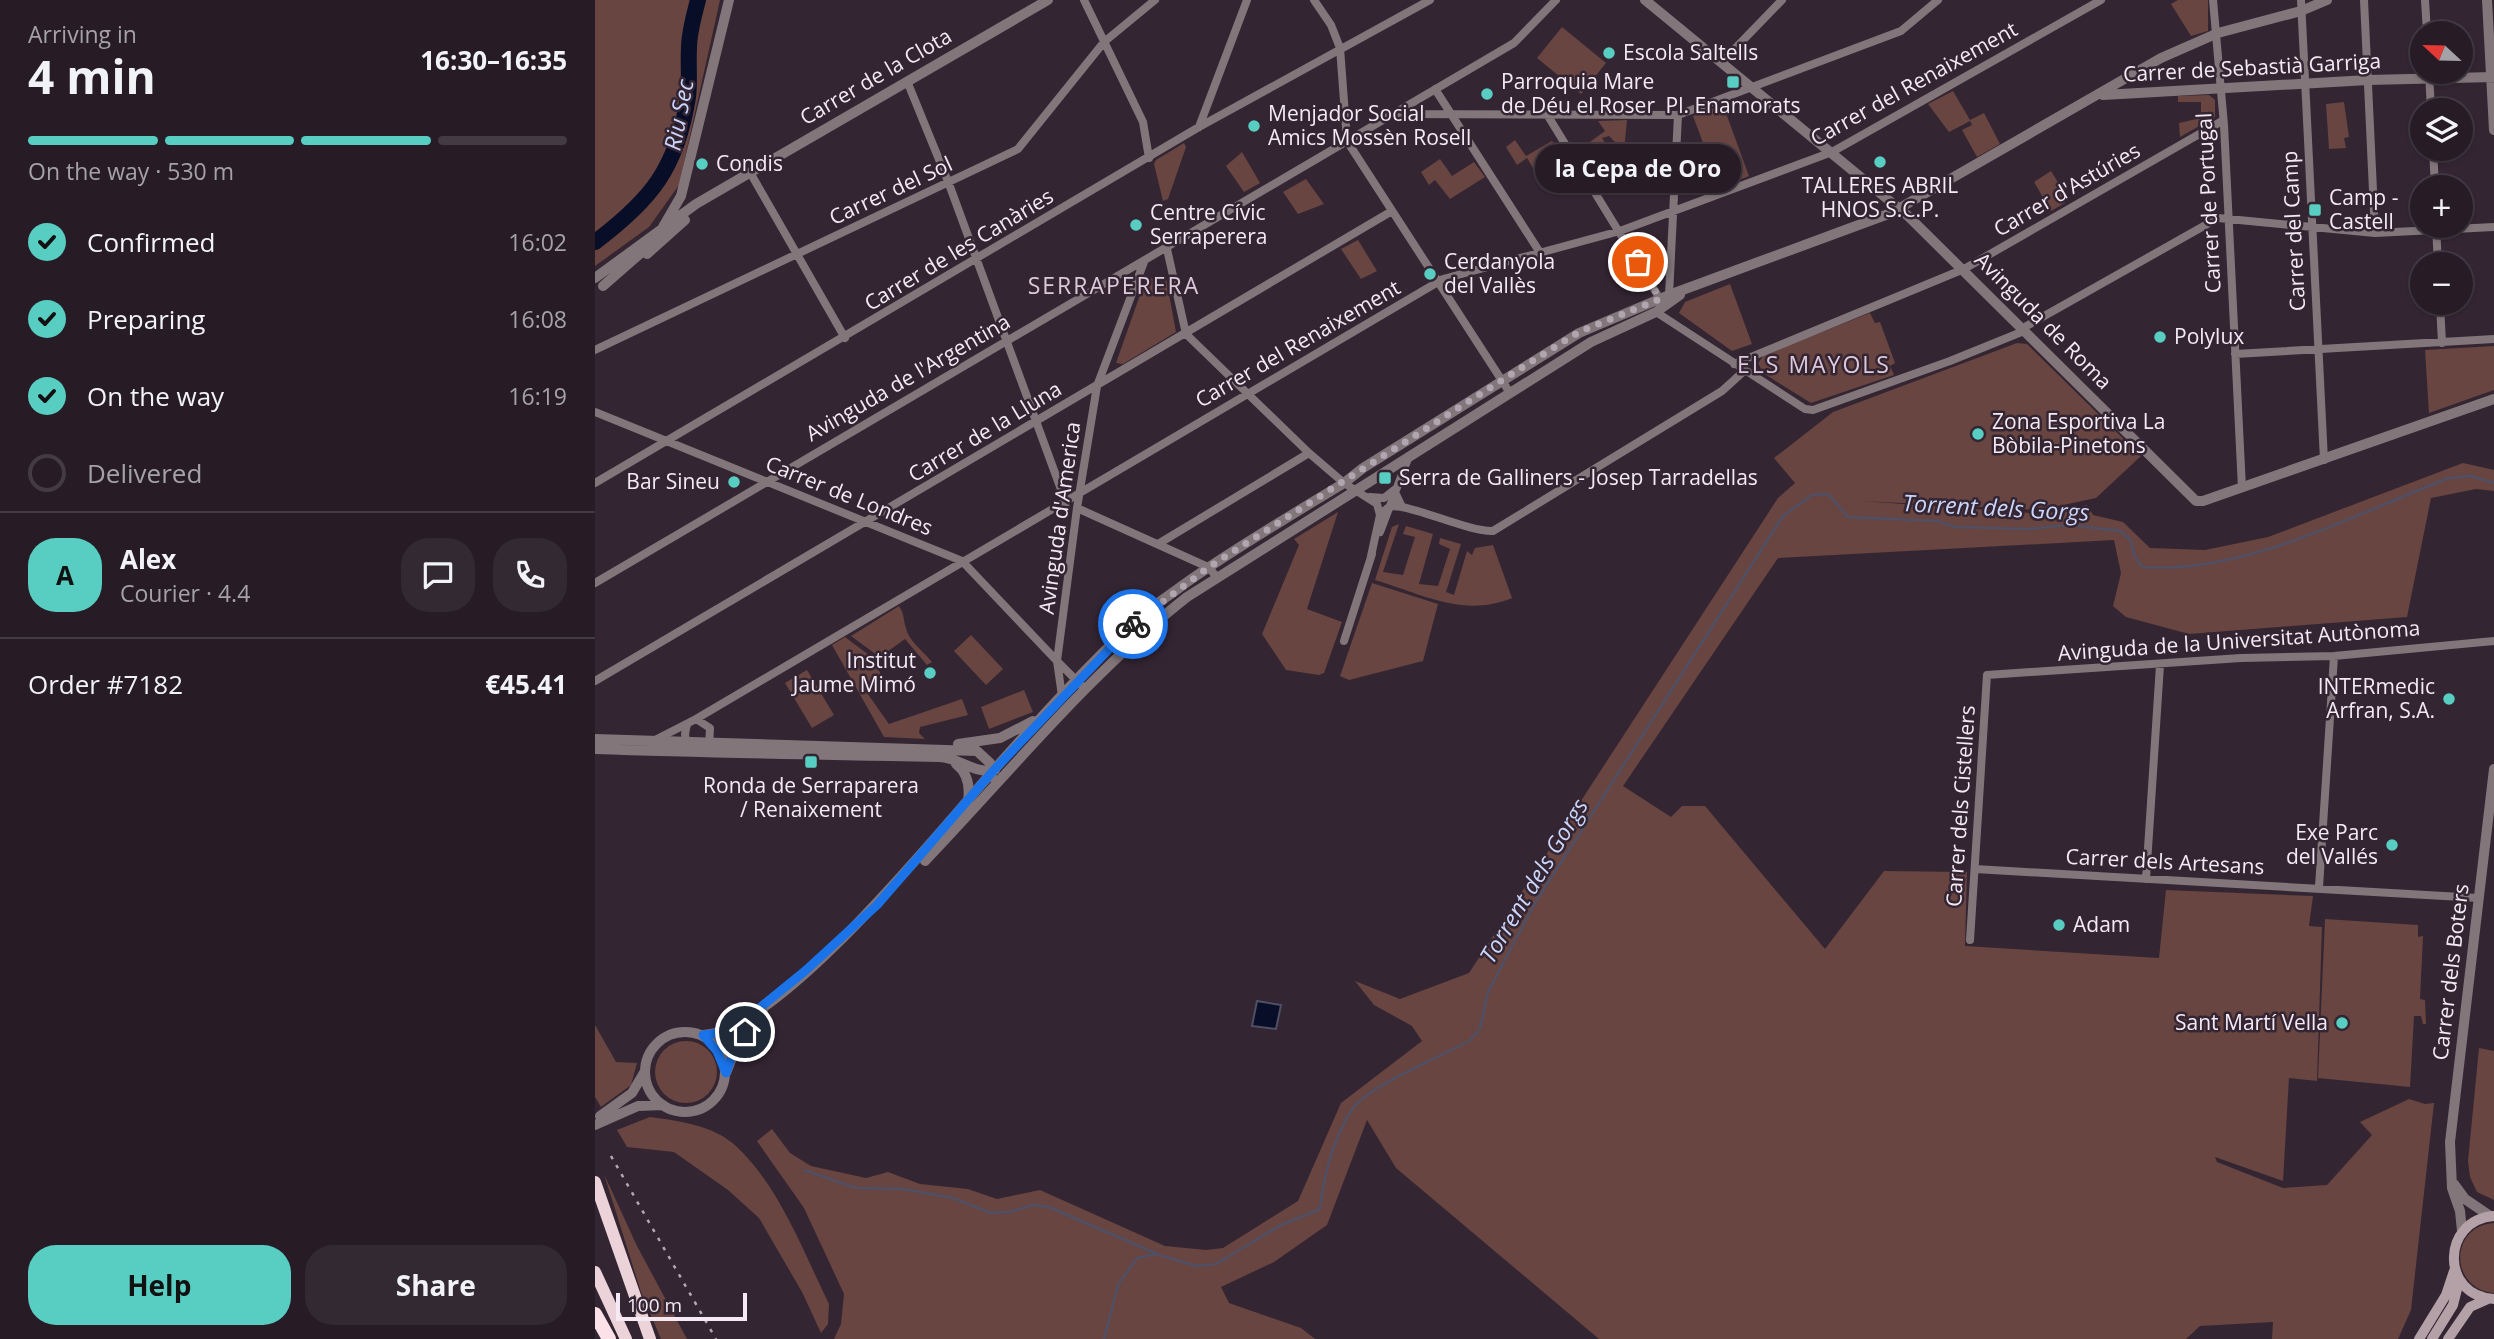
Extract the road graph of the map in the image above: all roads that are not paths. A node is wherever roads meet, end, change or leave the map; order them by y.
1 (729, 0) edge
2 (1048, 0) edge
3 (1084, 0) edge
4 (1155, 0) edge
5 (1247, 0) edge
6 (1314, 0) edge
7 (1430, 0) edge
8 (1556, 0) edge
9 (1645, 0) edge
10 (1782, 0) edge
11 (1938, 0) edge
12 (2101, 0) edge
13 (2213, 0) edge
14 (2327, 0) edge
15 (2364, 0) edge
16 (2425, 0) edge
17 (2487, 0) edge
18 (2301, 5) edge
19 (2491, 19) edge
20 (2426, 21) edge
21 (2218, 33) junction
22 (1104, 42) junction
23 (1340, 48) junction
24 (1722, 62) junction
25 (2473, 76) edge
26 (2492, 76) edge
27 (2410, 77) edge
28 (2125, 80) junction
29 (2368, 80) junction
30 (907, 81) junction
31 (2305, 83) junction
32 (1753, 86) junction
33 (1435, 89) junction
34 (2221, 89) junction
35 (2129, 94) junction
36 (2099, 96) junction
37 (1395, 114) junction
38 (1678, 115) junction
39 (1548, 116) junction
40 (1453, 117) junction
41 (2221, 121) junction
42 (2494, 130) edge
43 (1200, 131) junction
44 (1347, 141) junction
45 (1832, 152) junction
46 (1149, 158) junction
47 (751, 174) junction
48 (949, 184) junction
49 (724, 189) junction
50 (681, 196) junction
51 (696, 204) junction
52 (1900, 209) junction
53 (1392, 211) junction
54 (1673, 212) junction
55 (2229, 219) junction
56 (2473, 227) edge
57 (2494, 227) edge
58 (2312, 228) junction
59 (661, 230) junction
60 (2410, 230) edge
61 (1620, 231) junction
62 (2375, 233) junction
63 (1167, 248) junction
64 (1539, 251) junction
65 (795, 255) junction
66 (977, 260) junction
67 (1144, 262) junction
68 (1965, 269) junction
69 (595, 278) edge
70 (1437, 282) junction
71 (599, 289) edge
72 (1686, 291) junction
73 (1664, 297) junction
74 (1656, 312) junction
75 (2441, 315) edge
76 (1613, 318) junction
77 (2024, 329) junction
78 (1619, 330) junction
79 (1186, 334) junction
80 (845, 338) junction
81 (2494, 339) edge
82 (1005, 341) junction
83 (2442, 343) junction
84 (595, 350) edge
85 (2318, 351) junction
86 (2235, 354) junction
87 (1734, 364) junction
88 (1744, 371) junction
89 (1501, 380) junction
90 (1097, 386) junction
91 (1248, 393) junction
92 (1510, 393) junction
93 (2494, 399) edge
94 (595, 412) edge
95 (1036, 423) junction
96 (668, 441) junction
97 (1309, 453) junction
98 (1409, 456) junction
99 (2325, 460) junction
100 (767, 481) junction
101 (595, 483) edge
102 (1344, 483) junction
103 (2242, 488) junction
104 (1394, 490) junction
105 (1356, 491) junction
106 (1080, 493) junction
107 (1370, 497) junction
108 (1066, 503) junction
109 (1389, 507) junction
110 (1077, 508) junction
111 (1406, 508) junction
112 (1380, 515) junction
113 (867, 523) junction
114 (1158, 544) junction
115 (1371, 556) junction
116 (962, 561) junction
117 (1209, 567) junction
118 (1217, 577) junction
119 (595, 583) edge
120 (1344, 641) dead end
121 (2494, 641) edge
122 (2333, 656) junction
123 (1057, 661) junction
124 (2160, 665) junction
125 (1987, 675) joint
126 (595, 681) edge
127 (1081, 684) junction
128 (1062, 696) junction
129 (1048, 710) junction
130 (696, 719) junction
131 (687, 724) junction
132 (1043, 735) junction
133 (595, 739) edge
134 (655, 740) junction
135 (687, 744) junction
136 (710, 744) junction
137 (857, 744) junction
138 (595, 749) edge
139 (651, 751) junction
140 (748, 753) junction
141 (2494, 769) edge
142 (993, 771) junction
143 (968, 801) junction
144 (981, 802) junction
145 (1975, 869) junction
146 (2146, 879) junction
147 (2319, 887) junction
148 (2479, 898) junction
149 (1970, 940) dead end
150 (703, 1035) junction
151 (645, 1070) junction
152 (726, 1073) junction
153 (663, 1105) junction
154 (609, 1114) junction
155 (595, 1118) edge
156 (595, 1125) edge
157 (2452, 1180) junction
158 (595, 1182) edge
159 (2492, 1216) edge
160 (2462, 1231) junction
161 (595, 1272) edge
162 (2457, 1276) junction
163 (2491, 1299) edge
164 (595, 1314) edge
165 (2437, 1320) junction
166 (595, 1325) edge
167 (601, 1339) edge
168 (609, 1339) edge
169 (626, 1339) edge
170 (650, 1339) edge
171 (2419, 1339) edge
172 (2432, 1339) edge
173 (2448, 1339) edge

1 - 50 street
2 - 30 street, Carrer de la Clota
3 - 22 street
4 - 22 street, Carrer del Sol
5 - 43 street
6 - 23 street
7 - 23 street, Carrer de les Canàries
8 - 33 street, Avinguda de l'Argentina
9 - 24 street, Avinguda de Roma
10 - 24 street
11 - 32 street
12 - 45 street, Carrer del Renaixement
13 - 21 street, Carrer de Portugal
14 - 18 street
15 - 29 street
16 - 20 street
17 - 19 street
18 - 21 street
18 - 31 street, Carrer del Camp
19 - 26 street
21 - 28 street
21 - 34 street, Carrer de Portugal
22 - 46 street
22 - 48 street, Carrer del Sol
23 - 43 street, Carrer de les Canàries
23 - 44 street
24 - 32 street, Avinguda de Roma
25 - 26 street, Carrer de Sebastià Garriga
26 - 42 street
27 - 29 street, Carrer de Sebastià Garriga
28 - 35 street
28 - 36 street
29 - 31 street, Carrer de Sebastià Garriga
29 - 62 street
30 - 47 street, Carrer de la Clota
30 - 48 street
31 - 34 street, Carrer de Sebastià Garriga
31 - 58 street, Carrer del Camp
32 - 38 street
32 - 45 street, Avinguda de Roma
33 - 37 street, Avinguda de l'Argentina
33 - 40 street
34 - 35 street, Carrer de Sebastià Garriga
34 - 41 street, Carrer de Portugal
35 - 36 street, Carrer de Sebastià Garriga
36 - 52 street
37 - 40 street
37 - 44 street, Avinguda de l'Argentina
38 - 39 street
38 - 54 street
39 - 40 street
39 - 61 street
40 - 64 street
41 - 55 street, Carrer de Portugal
41 - 68 street, Carrer d'Astúries
43 - 46 street, Carrer de les Canàries
44 - 53 street
44 - 63 street, Avinguda de l'Argentina
45 - 52 street, Avinguda de Roma
45 - 54 street, Carrer del Renaixement
46 - 66 street, Carrer de les Canàries
47 - 49 street, Carrer de la Clota
47 - 65 street
48 - 65 street, Carrer del Sol
48 - 66 street
49 - 51 street, Carrer de la Clota
49 - 71 street, Carrer de la Clota
50 - 51 street
50 - 59 street
51 - 59 street, Carrer de la Clota
52 - 68 street, Avinguda de Roma
52 - 72 street
53 - 70 street
53 - 79 street, Carrer de la Lluna
54 - 61 street, Carrer del Renaixement
54 - 73 street
55 - 58 street
55 - 77 street
55 - 86 street, Carrer de Portugal
56 - 57 street
58 - 62 street
58 - 85 street, Carrer del Camp
59 - 69 street, Carrer de la Clota
59 - 71 street
60 - 62 street
61 - 64 street, Carrer del Renaixement
61 - 73 street
63 - 67 street, Avinguda de l'Argentina
63 - 79 street
64 - 70 street, Carrer del Renaixement
65 - 80 street
65 - 84 street, Carrer del Sol
66 - 80 street, Carrer de les Canàries
66 - 82 street
67 - 82 street, Avinguda de l'Argentina
67 - 90 street, Avinguda d'America
68 - 77 street, Avinguda de Roma
68 - 87 street, Carrer d'Astúries
70 - 89 street
70 - 91 street, Carrer del Renaixement
72 - 73 street
72 - 74 street
73 - 74 street
73 - 76 street
74 - 78 street
74 - 87 street
75 - 83 street
76 - 78 street
76 - 89 street
77 - 88 street
77 - 103 street, Avinguda de Roma
78 - 92 street
79 - 90 street, Carrer de la Lluna
79 - 91 street
80 - 96 street, Carrer de les Canàries
81 - 83 street
82 - 95 street
82 - 100 street, Avinguda de l'Argentina
83 - 85 street
85 - 86 street
85 - 99 street, Carrer del Camp
86 - 103 street, Carrer de Portugal
87 - 88 street
88 - 111 street
89 - 92 street
89 - 102 street
90 - 95 street, Carrer de la Lluna
90 - 106 street, Avinguda d'America
91 - 97 street
91 - 106 street, Carrer del Renaixement
92 - 98 street
93 - 99 street, Avinguda de Roma
94 - 96 street, Carrer de Londres
95 - 108 street
95 - 113 street, Carrer de la Lluna
96 - 100 street, Carrer de Londres
96 - 101 street, Carrer de les Canàries
97 - 102 street
97 - 114 street
98 - 104 street
98 - 105 street
99 - 103 street, Avinguda de Roma
100 - 113 street, Carrer de Londres
100 - 119 street, Avinguda de l'Argentina
102 - 105 street
102 - 117 street
104 - 107 street
104 - 109 street
104 - 111 street
105 - 107 street
105 - 118 street
106 - 108 street, Carrer del Renaixement
106 - 110 street, Avinguda d'America
107 - 112 street
108 - 116 street, Carrer del Renaixement
109 - 111 street
109 - 112 street
109 - 115 street
110 - 114 street
110 - 123 street, Avinguda d'America
112 - 115 street
113 - 116 street, Carrer de Londres
113 - 126 street, Carrer de la Lluna
114 - 117 street
115 - 120 street
116 - 123 street, Carrer de Londres
116 - 130 street, Carrer del Renaixement
117 - 118 street
117 - 127 street
118 - 127 street
121 - 122 street, Avinguda de la Universitat Autònoma
122 - 124 street, Avinguda de la Universitat Autònoma
122 - 147 street
123 - 127 street, Carrer de Londres
123 - 128 street
124 - 125 street, Avinguda de la Universitat Autònoma
124 - 146 street
125 - 145 street, Carrer dels Cistellers
127 - 128 street
127 - 132 street
128 - 129 street
129 - 137 street
129 - 142 street
130 - 131 street, Carrer del Renaixement
130 - 136 street
131 - 134 street
131 - 135 street
132 - 142 street
132 - 144 street
133 - 134 street
134 - 135 street
135 - 136 street
135 - 139 street
136 - 137 street
136 - 140 street
137 - 142 street
138 - 139 street
139 - 140 street
140 - 142 street
140 - 143 street
141 - 148 street, Carrer dels Boters
142 - 143 street
142 - 144 street
143 - 150 street
144 - 152 street
145 - 146 street, Carrer dels Artesans
145 - 149 street, Carrer dels Cistellers
146 - 147 street, Carrer dels Artesans
147 - 148 street, Carrer dels Artesans
148 - 157 street, Carrer dels Boters
150 - 151 street
150 - 152 street
151 - 153 street
151 - 154 street
152 - 153 street
153 - 154 street
154 - 155 street
154 - 156 street
157 - 159 street
157 - 160 street, Carrer dels Boters
158 - 170 highway
159 - 160 main road
160 - 162 main road
161 - 169 highway
162 - 163 main road
162 - 165 main road
163 - 173 main road
164 - 168 highway
165 - 171 main road
165 - 172 main road
166 - 167 highway

